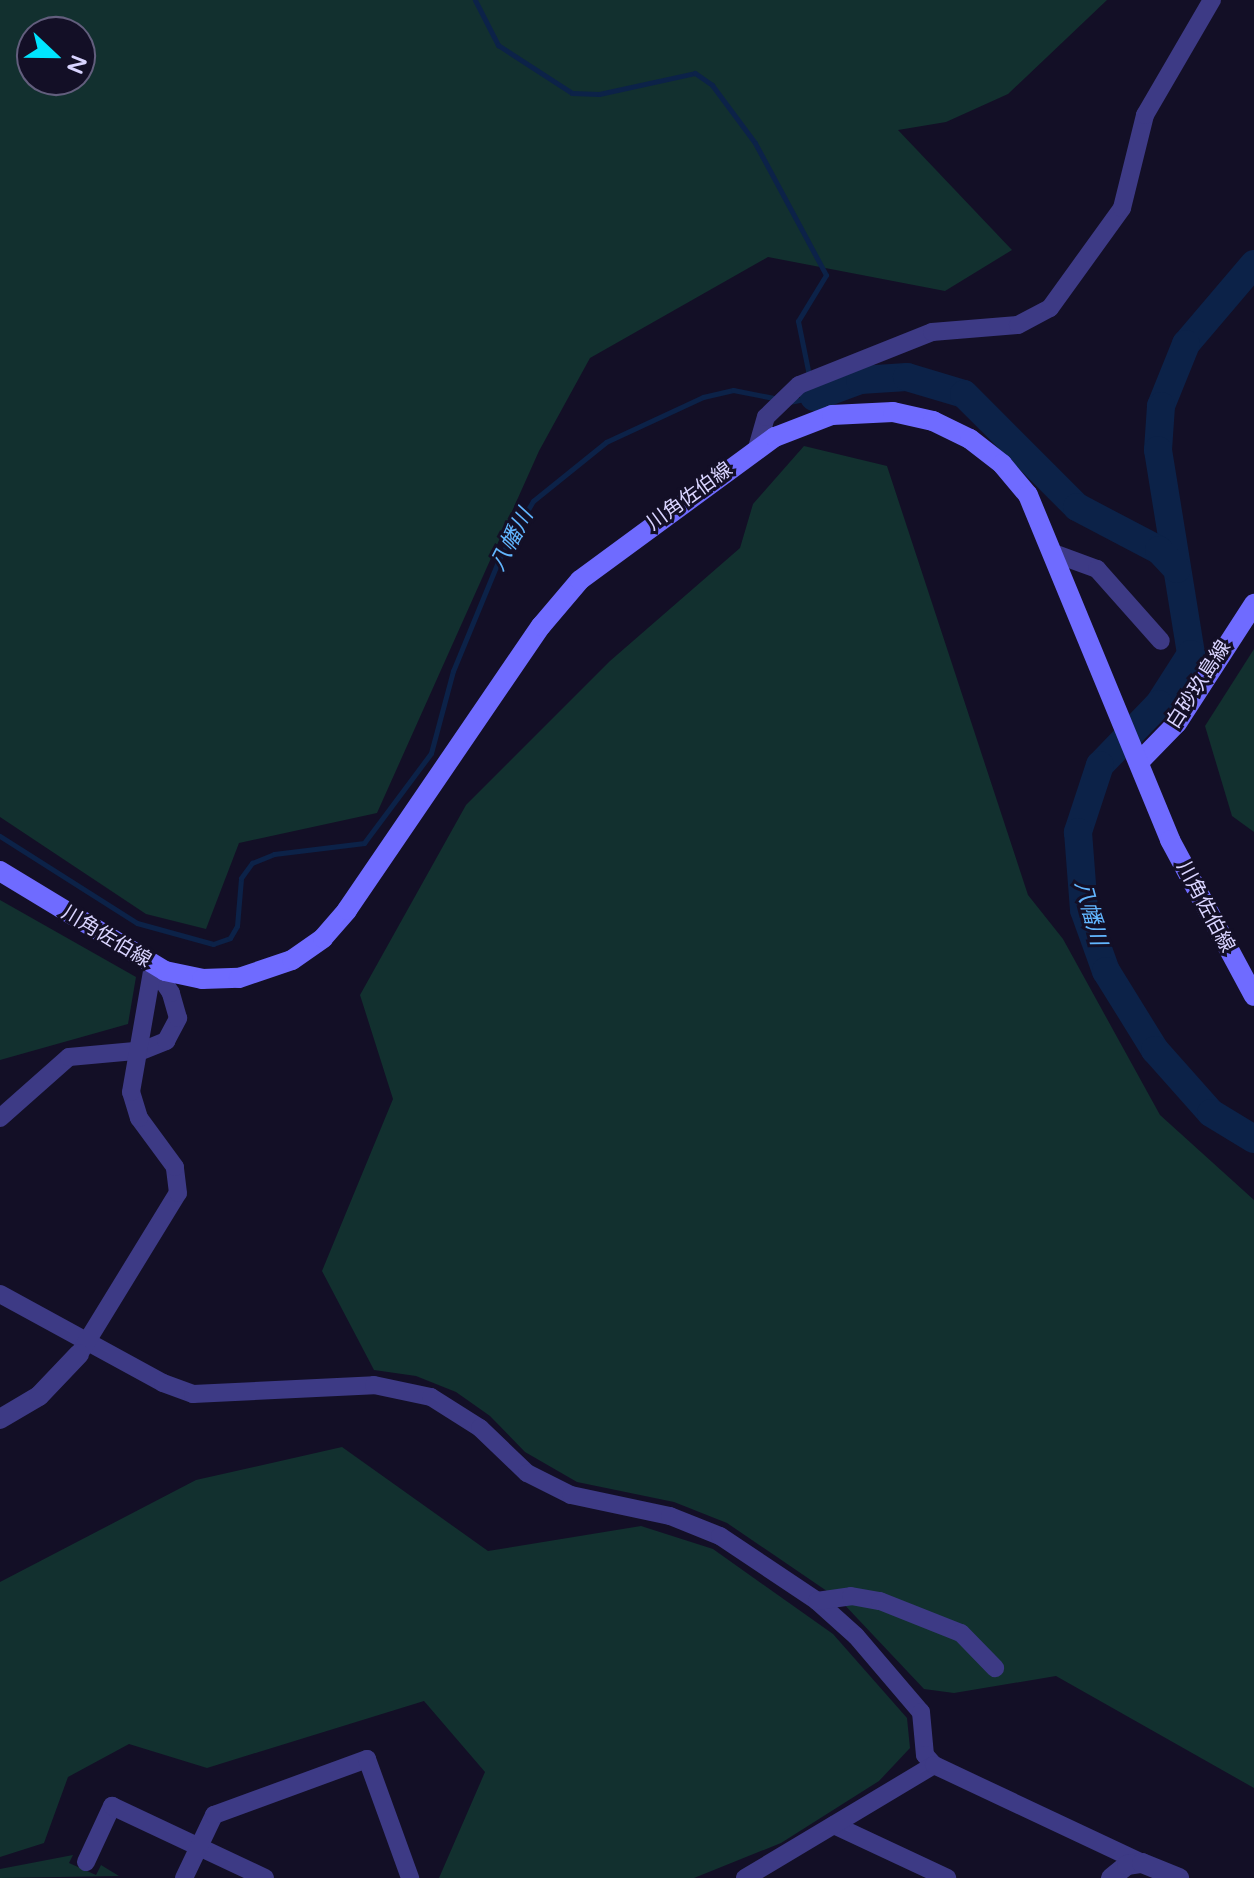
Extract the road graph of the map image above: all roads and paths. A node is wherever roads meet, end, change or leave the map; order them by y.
1 (1212, 0) edge
2 (757, 448) junction
3 (1056, 554) junction
4 (1254, 604) edge
5 (1161, 641) dead end
6 (1138, 761) junction
7 (0, 871) edge
8 (153, 966) junction
9 (1254, 996) edge
10 (134, 1052) junction
11 (0, 1118) edge
12 (0, 1294) edge
13 (82, 1348) junction
14 (0, 1419) edge
15 (817, 1601) junction
16 (995, 1668) dead end
17 (934, 1765) junction
18 (834, 1825) junction
19 (199, 1847) junction
20 (86, 1862) dead end
21 (1142, 1863) junction
22 (184, 1878) edge
23 (265, 1878) edge
24 (410, 1878) edge
25 (745, 1878) edge
26 (947, 1878) edge
27 (1111, 1878) edge
28 (1179, 1878) edge

1 - 2 street
2 - 3 main road, 川角佐伯線
2 - 8 main road, 川角佐伯線
3 - 5 street
3 - 6 main road, 川角佐伯線
4 - 6 main road, 白砂玖島線
6 - 9 main road, 川角佐伯線
7 - 8 main road, 川角佐伯線
8 - 10 street
8 - 10 street
10 - 11 street
10 - 13 street
12 - 13 street
13 - 14 street
13 - 15 street
15 - 16 street
15 - 17 street
17 - 18 street
17 - 21 street
18 - 25 street
18 - 26 street
19 - 20 street
19 - 22 street
19 - 23 street
19 - 24 street
21 - 27 street
21 - 28 street

